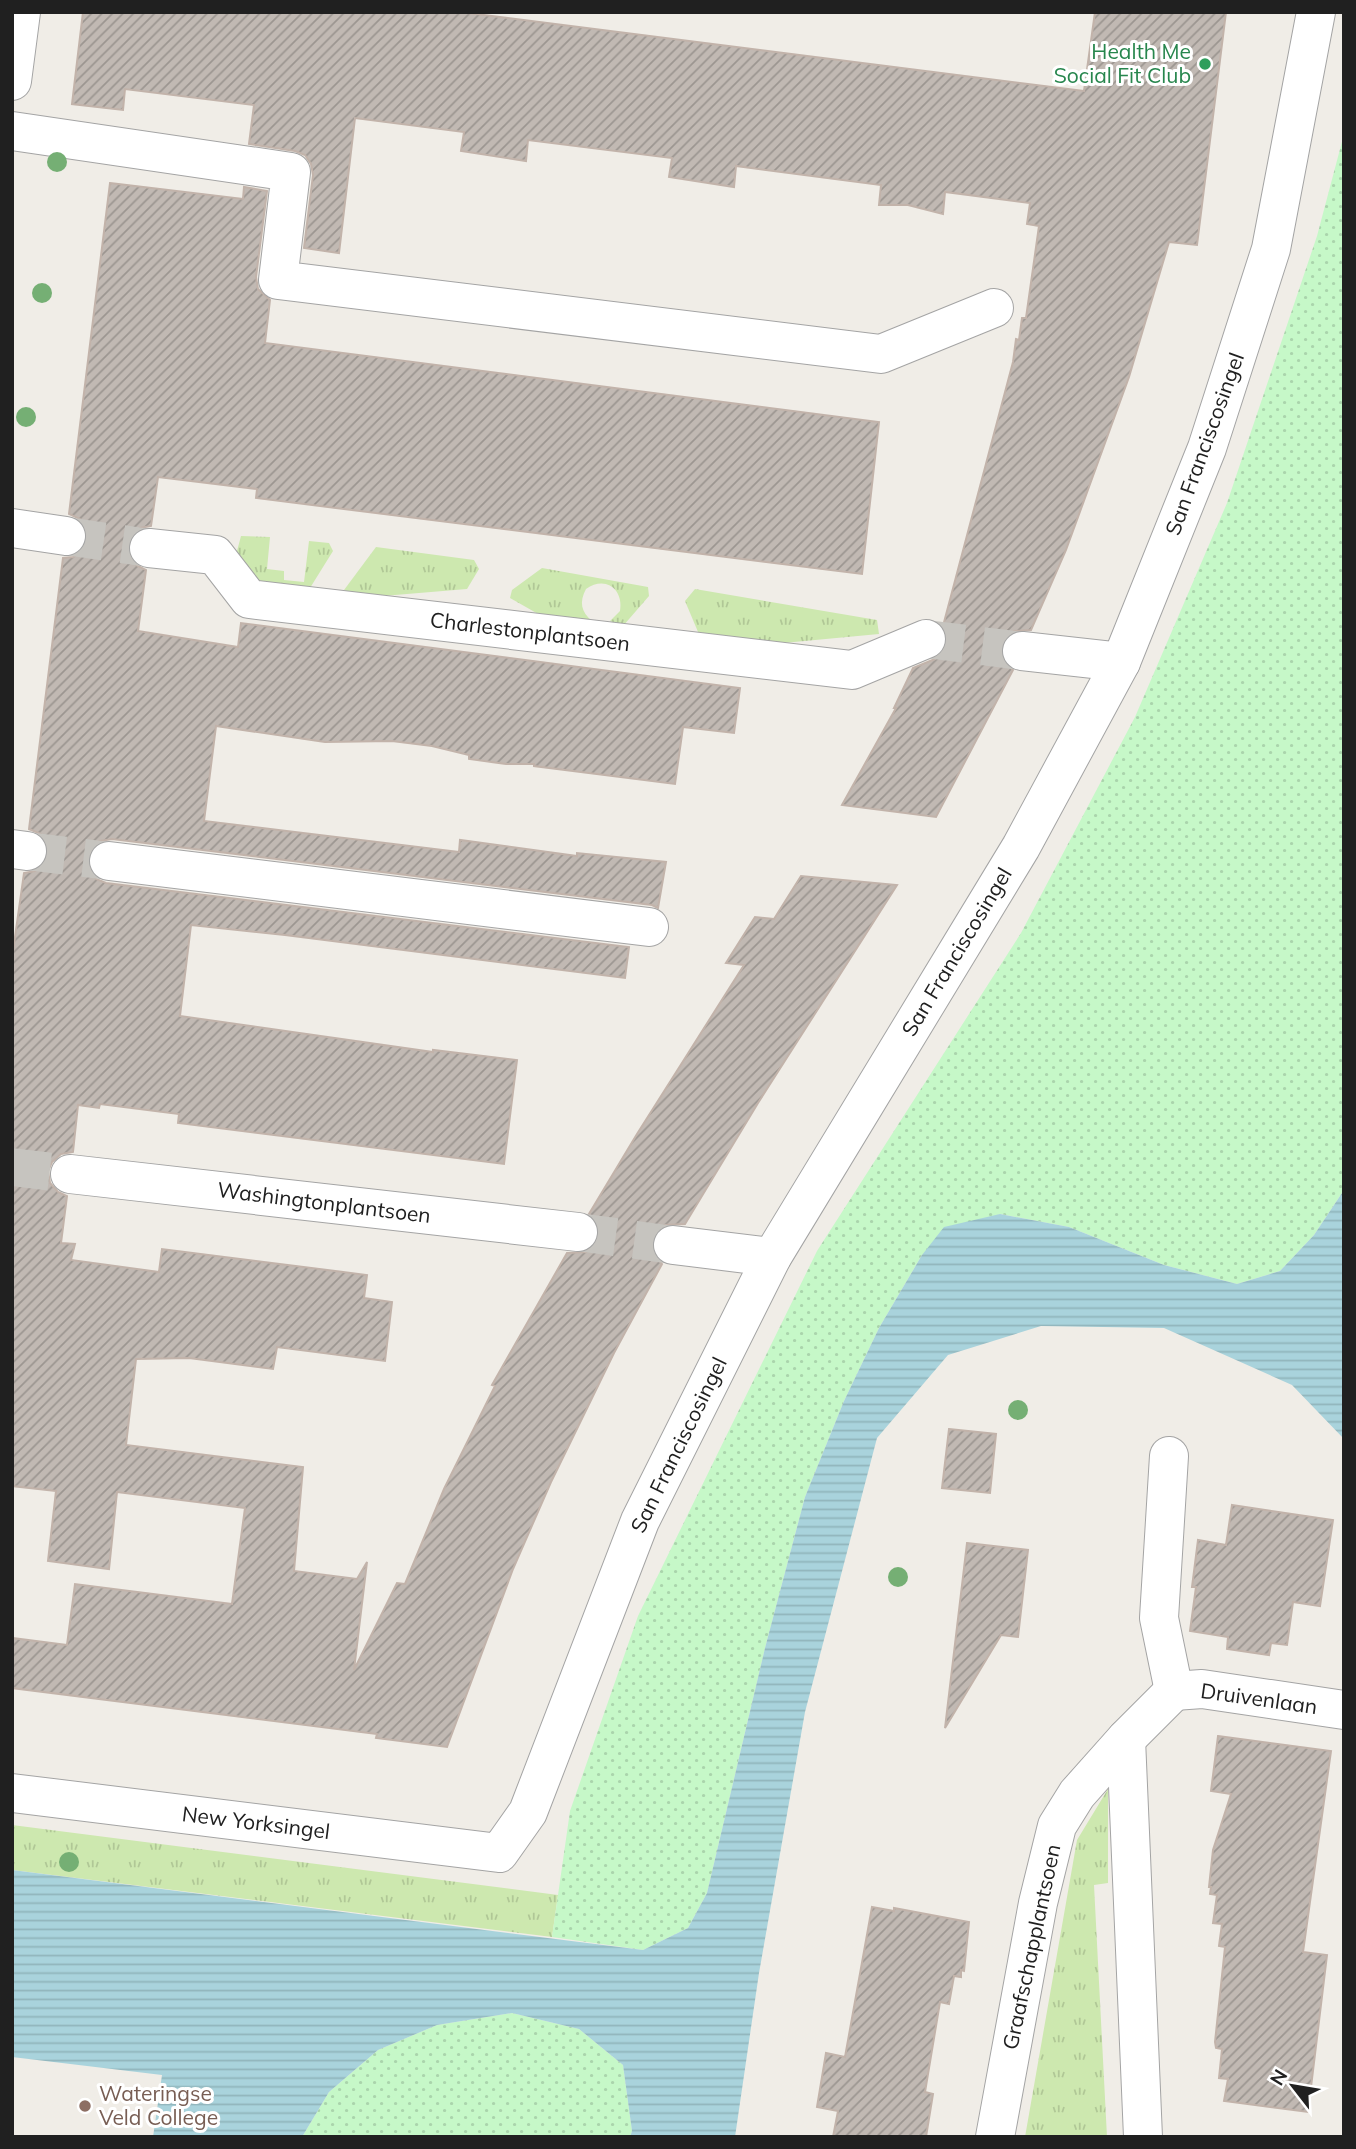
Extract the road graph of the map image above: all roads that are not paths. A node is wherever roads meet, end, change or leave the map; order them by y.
1 (21, 12) edge
2 (1316, 12) edge
3 (12, 81) edge
4 (12, 131) edge
5 (994, 308) dead end
6 (12, 528) edge
7 (66, 536) tunnel mouth
8 (149, 548) tunnel mouth
9 (926, 639) tunnel mouth
10 (1021, 651) tunnel mouth
11 (1121, 662) junction
12 (109, 861) tunnel mouth
13 (649, 927) dead end
14 (70, 1174) tunnel mouth
15 (578, 1232) tunnel mouth
16 (673, 1245) tunnel mouth
17 (772, 1257) junction
18 (1169, 1456) dead end
19 (1174, 1691) junction
20 (1344, 1710) edge
21 (1126, 1739) junction
22 (12, 1793) edge
23 (499, 1853) joint
24 (995, 2137) edge
25 (1143, 2137) edge

1 - 3 street
2 - 11 street, San Franciscosingel
4 - 5 street
6 - 7 street
8 - 9 street, Charlestonplantsoen
10 - 11 street
11 - 17 street, San Franciscosingel
12 - 13 street
14 - 15 street, Washingtonplantsoen
16 - 17 street
17 - 23 street, San Franciscosingel
18 - 19 street
19 - 20 street, Druivenlaan
19 - 21 street, Graafschapplantsoen
21 - 24 street, Graafschapplantsoen
21 - 25 street
22 - 23 street, New Yorksingel

